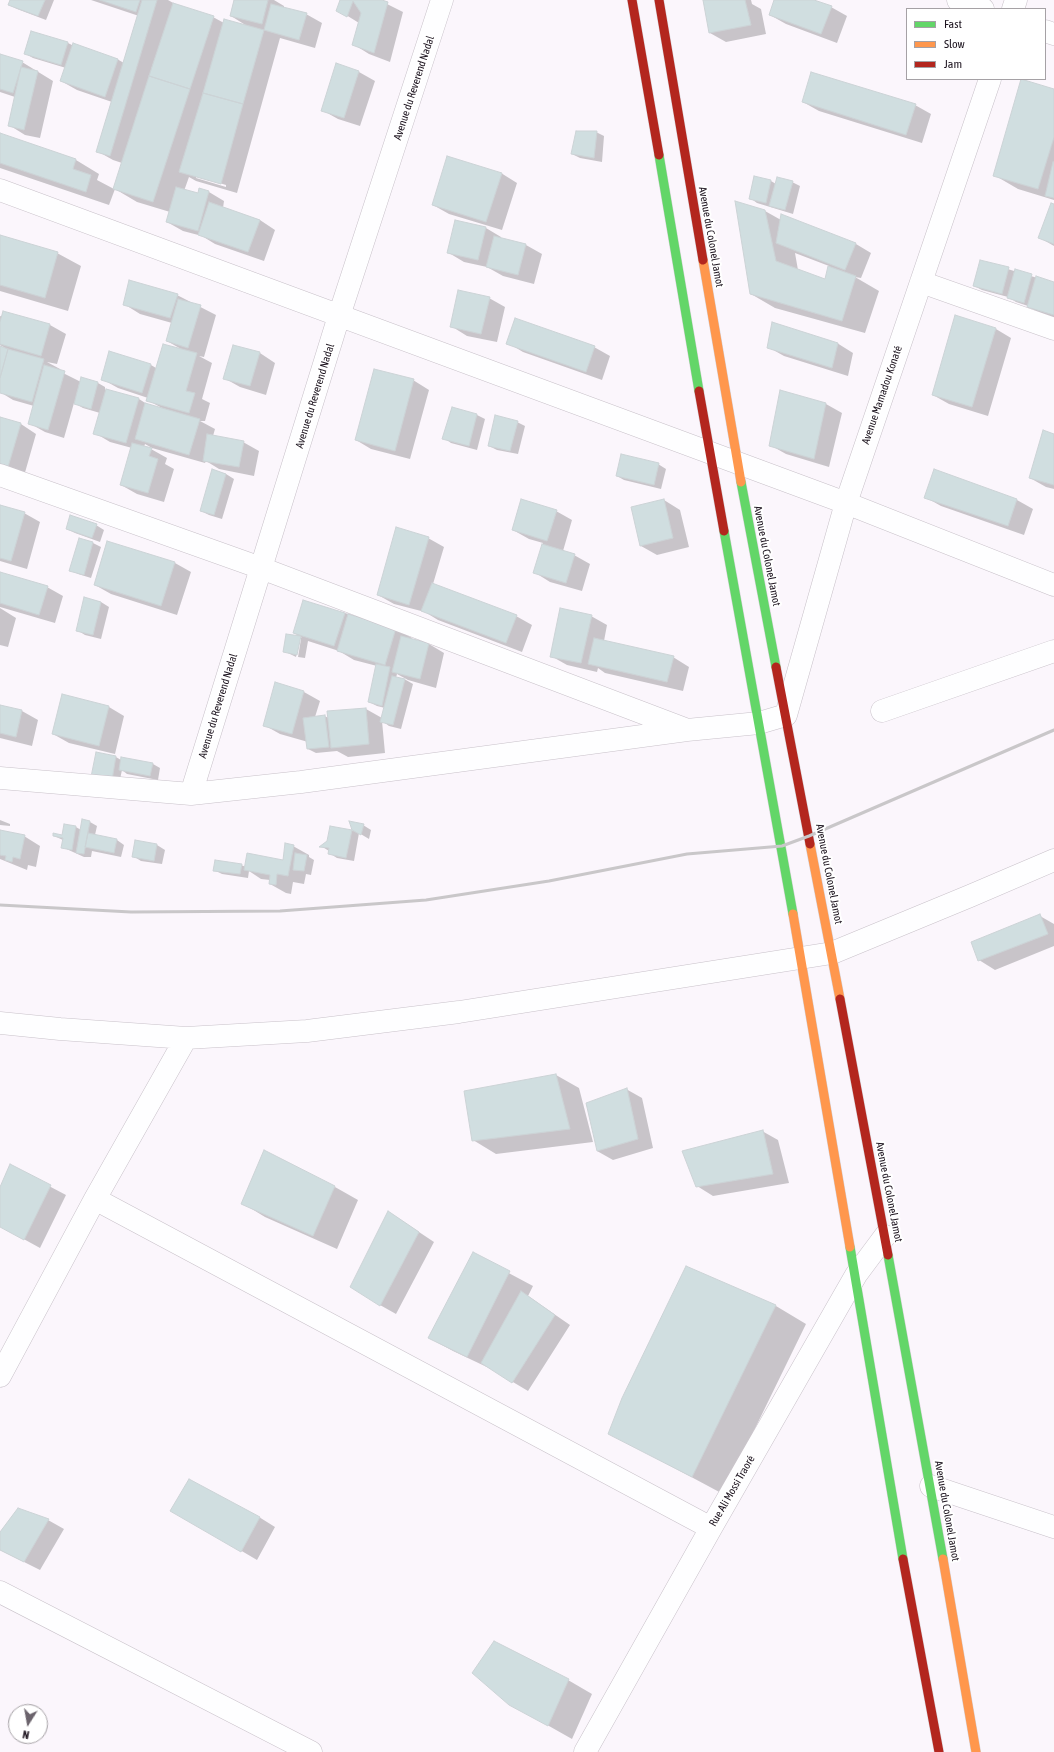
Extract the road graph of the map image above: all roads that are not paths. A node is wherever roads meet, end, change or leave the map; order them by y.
1 (442, 0) edge
2 (632, 0) edge
3 (659, 0) edge
4 (958, 0) edge
5 (980, 8) edge
6 (990, 80) edge
7 (0, 190) edge
8 (921, 282) junction
9 (339, 316) junction
10 (1054, 329) edge
11 (710, 453) junction
12 (738, 463) junction
13 (0, 475) edge
14 (846, 503) junction
15 (261, 568) junction
16 (1054, 585) edge
17 (1054, 651) edge
18 (882, 711) dead end
19 (786, 715) junction
20 (759, 723) junction
21 (687, 730) junction
22 (0, 778) edge
23 (191, 794) junction
24 (1054, 860) edge
25 (832, 952) junction
26 (801, 958) junction
27 (0, 1022) edge
28 (186, 1038) junction
29 (95, 1199) junction
30 (885, 1236) junction
31 (856, 1276) junction
32 (0, 1376) edge
33 (931, 1486) junction
34 (1054, 1527) edge
35 (711, 1528) junction
36 (0, 1592) edge
37 (311, 1752) edge
38 (585, 1752) edge
39 (939, 1752) edge
40 (976, 1752) edge

1 - 9 street, Avenue du Reverend Nadal
2 - 11 main road
3 - 12 main road, Avenue du Colonel Jamot
4 - 5 street
6 - 8 street, Avenue Mamadou Konaté
7 - 9 street
8 - 10 street
8 - 14 street, Avenue Mamadou Konaté
9 - 11 street
9 - 15 street, Avenue du Reverend Nadal
11 - 12 street
11 - 20 main road
12 - 14 street
12 - 19 main road, Avenue du Colonel Jamot
13 - 15 street
14 - 16 street
14 - 19 street, Avenue Mamadou Konaté
15 - 21 street
15 - 23 street, Avenue du Reverend Nadal
17 - 18 street
19 - 20 street
19 - 25 main road, Avenue du Colonel Jamot
20 - 21 street
20 - 26 main road
21 - 23 street
22 - 23 street
24 - 25 street
25 - 26 street
25 - 30 main road, Avenue du Colonel Jamot
26 - 28 street
26 - 31 main road
27 - 28 street
28 - 29 street
29 - 32 street
29 - 35 street
30 - 31 street, Rue Ali Mossi Traoré
30 - 33 main road, Avenue du Colonel Jamot
31 - 35 street, Rue Ali Mossi Traoré
31 - 39 main road
33 - 34 street
33 - 40 main road, Avenue du Colonel Jamot
35 - 38 street, Rue Ali Mossi Traoré
36 - 37 street

